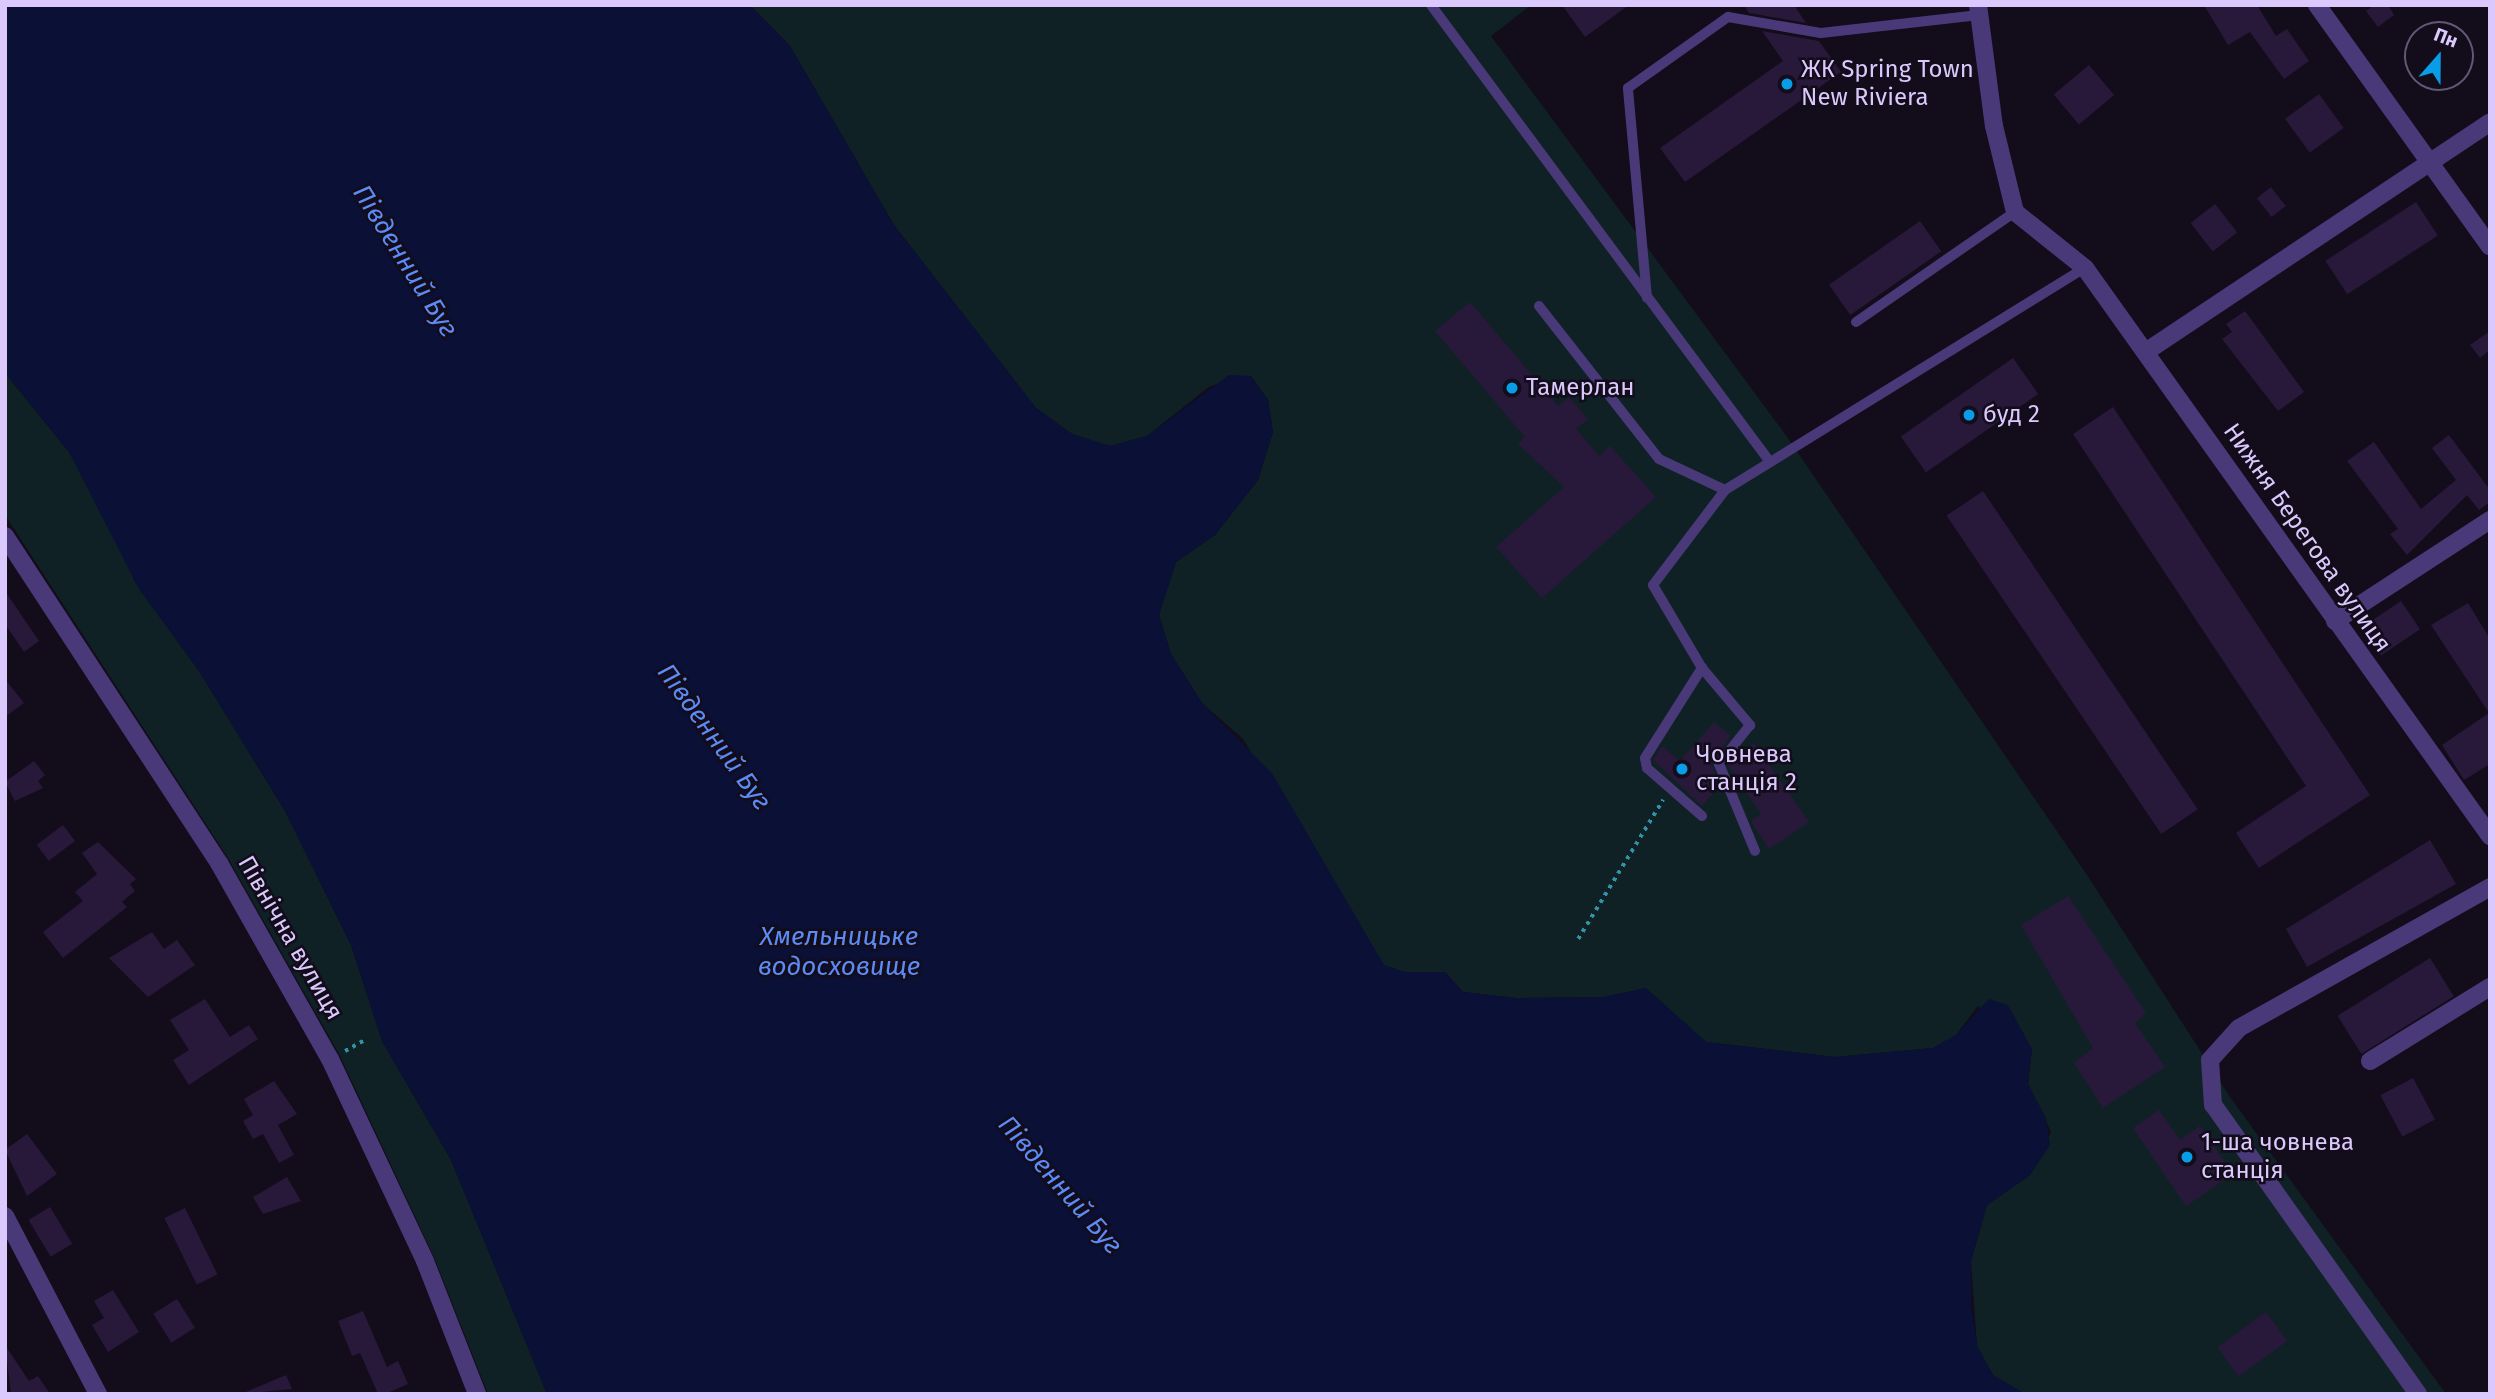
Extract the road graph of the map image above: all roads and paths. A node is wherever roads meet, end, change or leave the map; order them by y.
1 (1431, 5) edge
2 (2317, 5) edge
3 (1978, 10) edge
4 (2490, 122) edge
5 (2432, 162) junction
6 (2015, 212) junction
7 (2490, 247) edge
8 (2085, 268) junction
9 (1647, 298) junction
10 (1539, 306) dead end
11 (1856, 322) dead end
12 (2147, 351) junction
13 (1770, 462) junction
14 (1725, 490) junction
15 (2490, 520) edge
16 (5, 536) edge
17 (2335, 621) junction
18 (1702, 668) junction
19 (1670, 788) junction
20 (1702, 816) dead end
21 (2490, 836) edge
22 (1755, 851) dead end
23 (2490, 887) edge
24 (1578, 939) dead end
25 (2490, 987) edge
26 (2370, 1061) dead end
27 (5, 1216) edge
28 (98, 1394) edge
29 (477, 1394) edge
30 (2418, 1394) edge

1 - 9 lane
2 - 5 street
3 - 6 street
3 - 9 lane
4 - 5 street
5 - 7 street
5 - 12 street
6 - 8 street, Нижня Берегова вулиця
6 - 11 lane
8 - 12 street, Нижня Берегова вулиця
8 - 13 lane
9 - 13 lane
10 - 14 lane
12 - 17 street, Нижня Берегова вулиця
13 - 14 lane
14 - 18 lane
15 - 17 street
16 - 29 street, Північна вулиця
17 - 21 street, Нижня Берегова вулиця
18 - 19 lane
18 - 22 lane
19 - 20 lane
19 - 24 path
23 - 30 street
25 - 26 street
27 - 28 street

